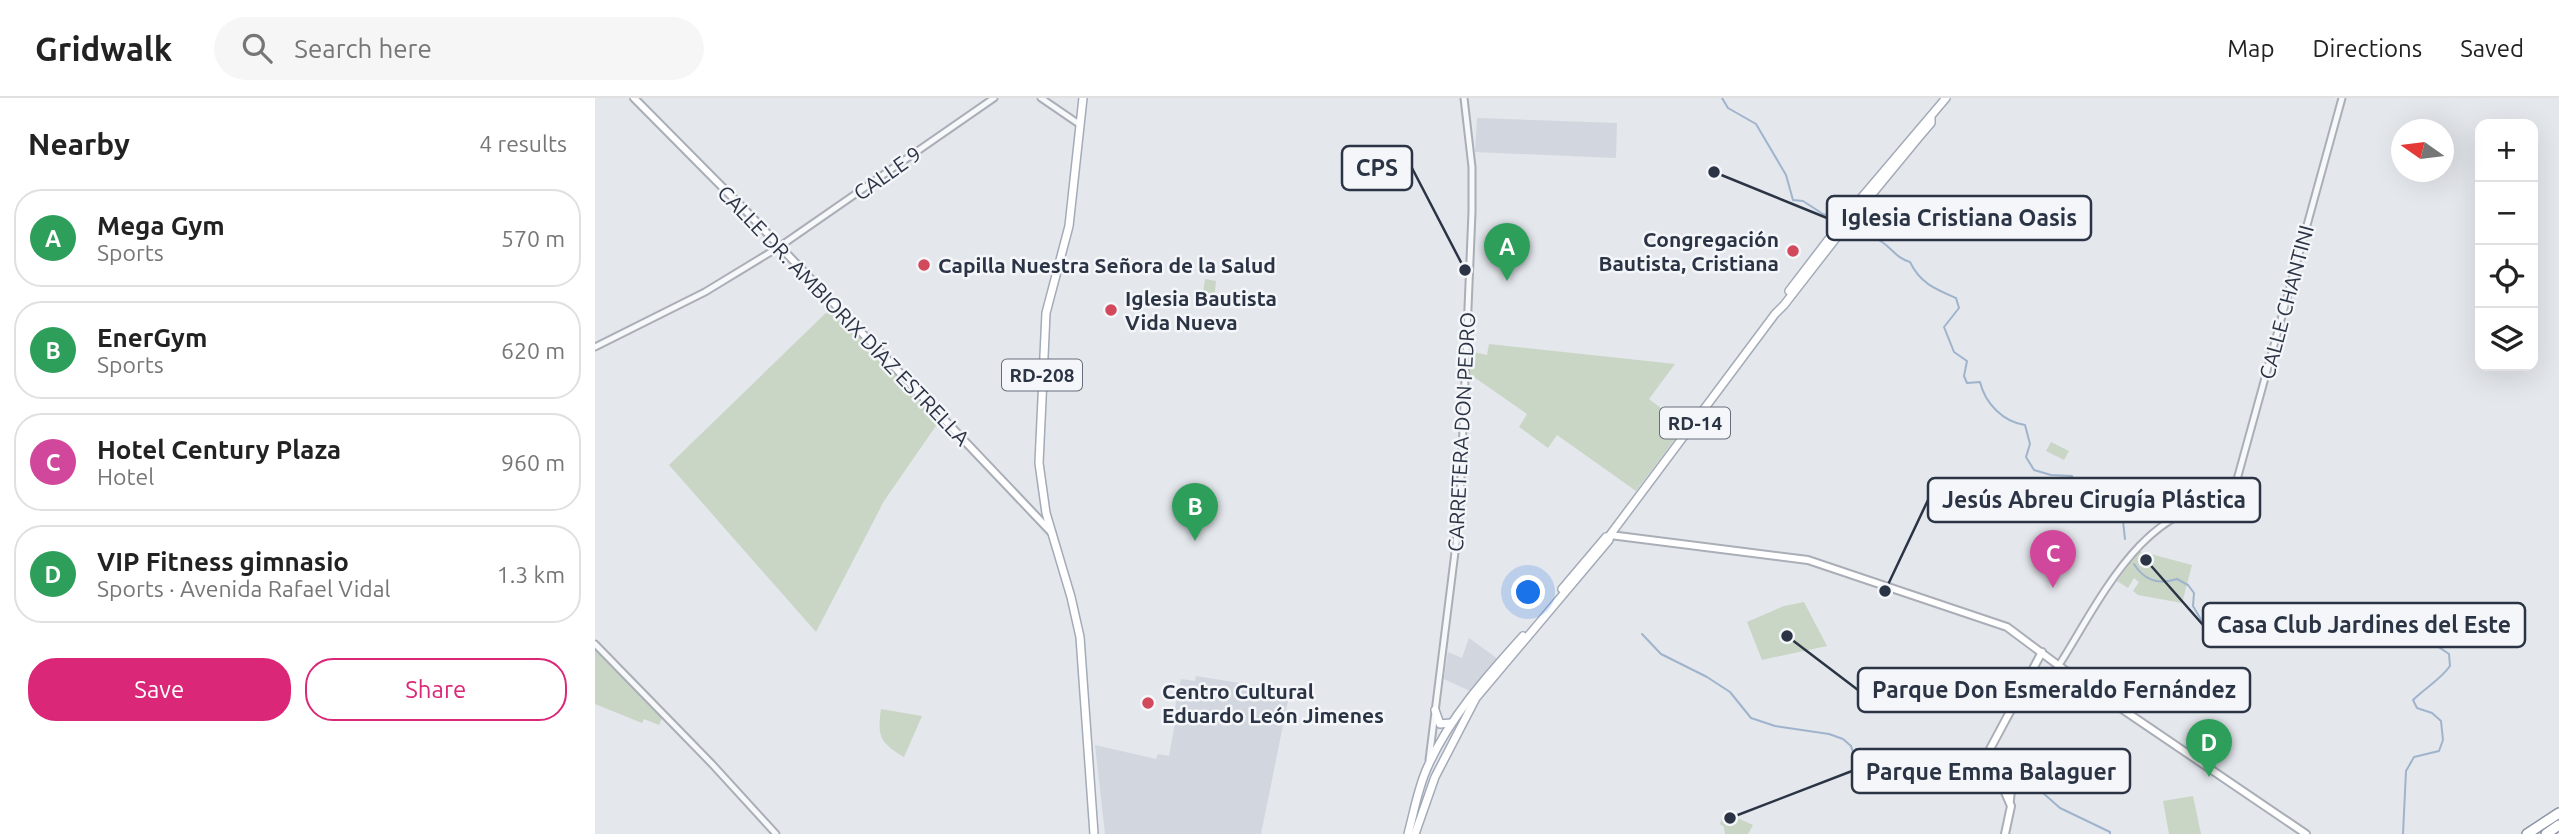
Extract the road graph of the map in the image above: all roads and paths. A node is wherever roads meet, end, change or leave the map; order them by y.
1 (634, 98) edge
2 (994, 98) edge
3 (1041, 98) edge
4 (1083, 98) edge
5 (1464, 98) edge
6 (1946, 98) edge
7 (2342, 98) edge
8 (1079, 124) junction
9 (779, 247) junction
10 (595, 347) edge
11 (1052, 533) junction
12 (1610, 535) junction
13 (595, 644) edge
14 (2042, 652) junction
15 (2059, 666) junction
16 (1478, 692) junction
17 (1435, 710) junction
18 (1440, 723) junction
19 (1451, 723) junction
20 (1446, 732) junction
21 (1452, 745) junction
22 (1432, 751) junction
23 (1448, 753) junction
24 (1994, 766) junction
25 (2010, 802) junction
26 (2559, 813) edge
27 (2559, 825) edge
28 (776, 834) edge
29 (1094, 834) edge
30 (1408, 834) edge
31 (1415, 834) edge
32 (2005, 834) edge
33 (2306, 834) edge
34 (2527, 834) edge
35 (2546, 834) edge

1 - 9 main road, CALLE DR. AMBIORIX DÍAZ ESTRELLA
2 - 9 street, CALLE 9
3 - 8 street
4 - 8 main road, RD-208
5 - 17 street, CARRETERA DON PEDRO
6 - 12 main road, RD-14
7 - 15 street, CALLE CHANTINI
8 - 11 main road, RD-208
9 - 10 street, CALLE 9
9 - 11 main road, CALLE DR. AMBIORIX DÍAZ ESTRELLA
11 - 29 main road, RD-208
12 - 14 main road
12 - 16 main road, RD-14
13 - 28 street
14 - 15 main road
14 - 24 main road
15 - 33 main road
16 - 19 main road, RD-14
16 - 21 main road, RD-14
17 - 18 main road
17 - 22 street, CARRETERA DON PEDRO
18 - 19 main road
18 - 20 main road
19 - 20 main road, RD-14
20 - 21 main road
20 - 22 main road, RD-14
21 - 23 main road, RD-14
22 - 23 main road
22 - 30 main road, RD-14
23 - 31 main road, RD-14
24 - 25 main road
24 - 25 main road
25 - 32 main road
26 - 34 highway
27 - 35 highway

